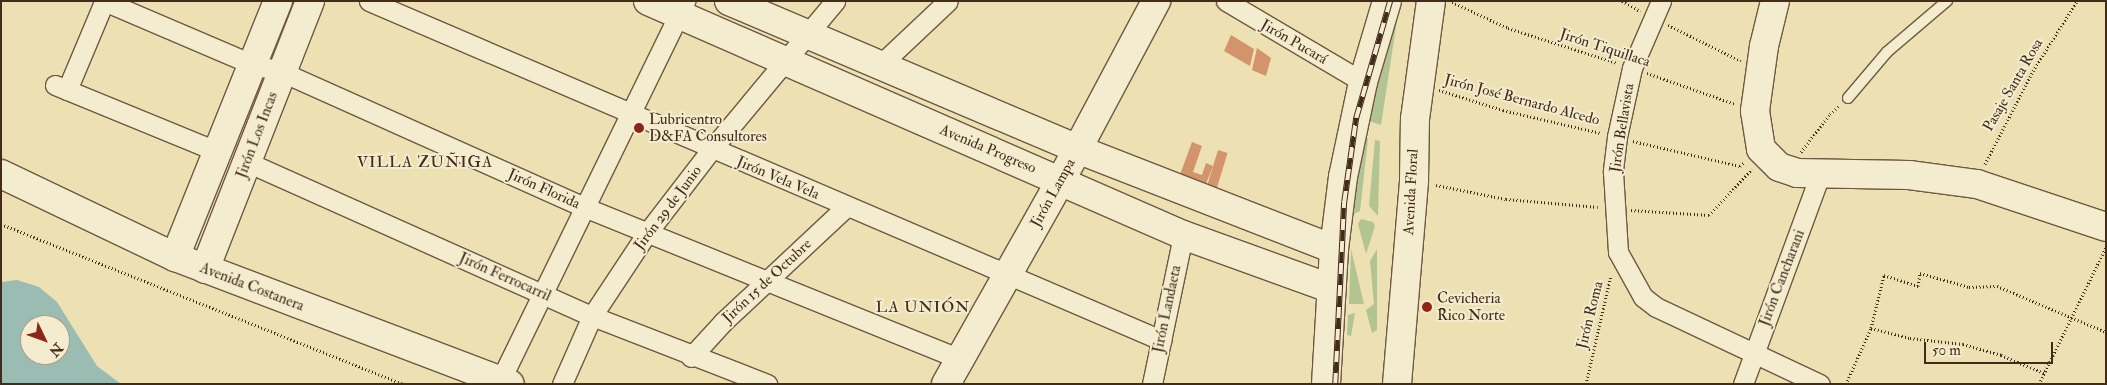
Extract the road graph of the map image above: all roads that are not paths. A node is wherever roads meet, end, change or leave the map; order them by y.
1 (278, 1) edge
2 (310, 1) edge
3 (369, 1) edge
4 (648, 1) edge
5 (729, 1) edge
6 (835, 1) edge
7 (948, 1) edge
8 (1156, 1) edge
9 (1226, 1) edge
10 (1387, 1) edge
11 (1432, 1) edge
12 (1775, 1) edge
13 (1947, 1) edge
14 (104, 2) edge
15 (683, 8) edge
16 (1656, 9) edge
17 (805, 36) junction
18 (784, 62) junction
19 (252, 64) junction
20 (880, 65) junction
21 (282, 72) junction
22 (1363, 82) junction
23 (1848, 98) road end
24 (630, 113) junction
25 (1077, 149) junction
26 (711, 150) junction
27 (218, 152) junction
28 (247, 162) junction
29 (1821, 172) junction
30 (1, 174) edge
31 (1061, 180) junction
32 (584, 207) junction
33 (846, 207) junction
34 (2106, 227) edge
35 (647, 233) junction
36 (1183, 235) junction
37 (1334, 249) junction
38 (175, 257) junction
39 (205, 270) junction
40 (1006, 275) junction
41 (767, 280) junction
42 (1332, 289) junction
43 (542, 293) junction
44 (592, 316) junction
45 (1160, 340) junction
46 (1753, 353) junction
47 (691, 357) junction
48 (960, 359) junction
49 (505, 382) edge
50 (562, 384) edge
51 (767, 384) edge
52 (946, 384) edge
53 (1152, 384) edge
54 (1326, 384) edge
55 (1397, 384) edge
56 (1742, 384) edge
57 (1820, 384) edge

1 - 19 street, Jirón Los Incas
2 - 21 street, Jirón Los Incas
3 - 24 street, Jirón Vela Vela
4 - 15 street, Avenida Progreso
5 - 17 street
6 - 17 street, Jirón 29 de Junio
7 - 20 street
8 - 25 street, Jirón Lampa
9 - 22 street, Jirón Pucará
10 - 22 street
11 - 55 street, Avenida Floral
12 - 29 street
13 - 23 lane
14 - 19 street, Jirón Florida
14 - 27 street
15 - 18 street, Avenida Progreso
15 - 24 street
16 - 46 street, Jirón Bellavista
17 - 18 street, Jirón 29 de Junio
17 - 20 street
18 - 26 street, Jirón 29 de Junio
18 - 31 street, Avenida Progreso
19 - 21 street, Jirón Florida
19 - 27 street, Jirón Los Incas
20 - 25 street
21 - 28 street, Jirón Los Incas
21 - 32 street, Jirón Florida
22 - 37 street
24 - 26 street, Jirón Vela Vela
24 - 32 street
25 - 31 street, Jirón Lampa
25 - 37 street
26 - 33 street, Jirón Vela Vela
26 - 35 street, Jirón 29 de Junio
27 - 38 street, Jirón Los Incas
28 - 39 street, Jirón Los Incas
28 - 43 street, Jirón Ferrocarril
29 - 34 street
29 - 46 street, Jirón Cancharani
30 - 38 street, Avenida Costanera
31 - 36 street, Avenida Progreso
31 - 40 street, Jirón Lampa
32 - 35 street, Jirón Florida
32 - 43 street
33 - 40 street, Jirón Vela Vela
33 - 41 street, Jirón 15 de Octubre
35 - 41 street, Jirón Florida
35 - 44 street, Jirón 29 de Junio
36 - 42 street, Avenida Progreso
36 - 45 street, Jirón Landaeta
37 - 42 street
38 - 39 street, Avenida Costanera
39 - 49 street, Avenida Costanera
40 - 45 street, Jirón Vela Vela
40 - 48 street, Jirón Lampa
41 - 47 street, Jirón 15 de Octubre
41 - 48 street, Jirón Florida
42 - 54 street
43 - 44 street, Jirón Ferrocarril
43 - 49 street
44 - 47 street, Jirón Ferrocarril
44 - 50 street, Jirón 29 de Junio
45 - 53 street, Jirón Landaeta
46 - 56 street, Jirón Cancharani
46 - 57 street, Jirón Bellavista
47 - 51 street, Jirón Ferrocarril
48 - 52 street, Jirón Lampa

